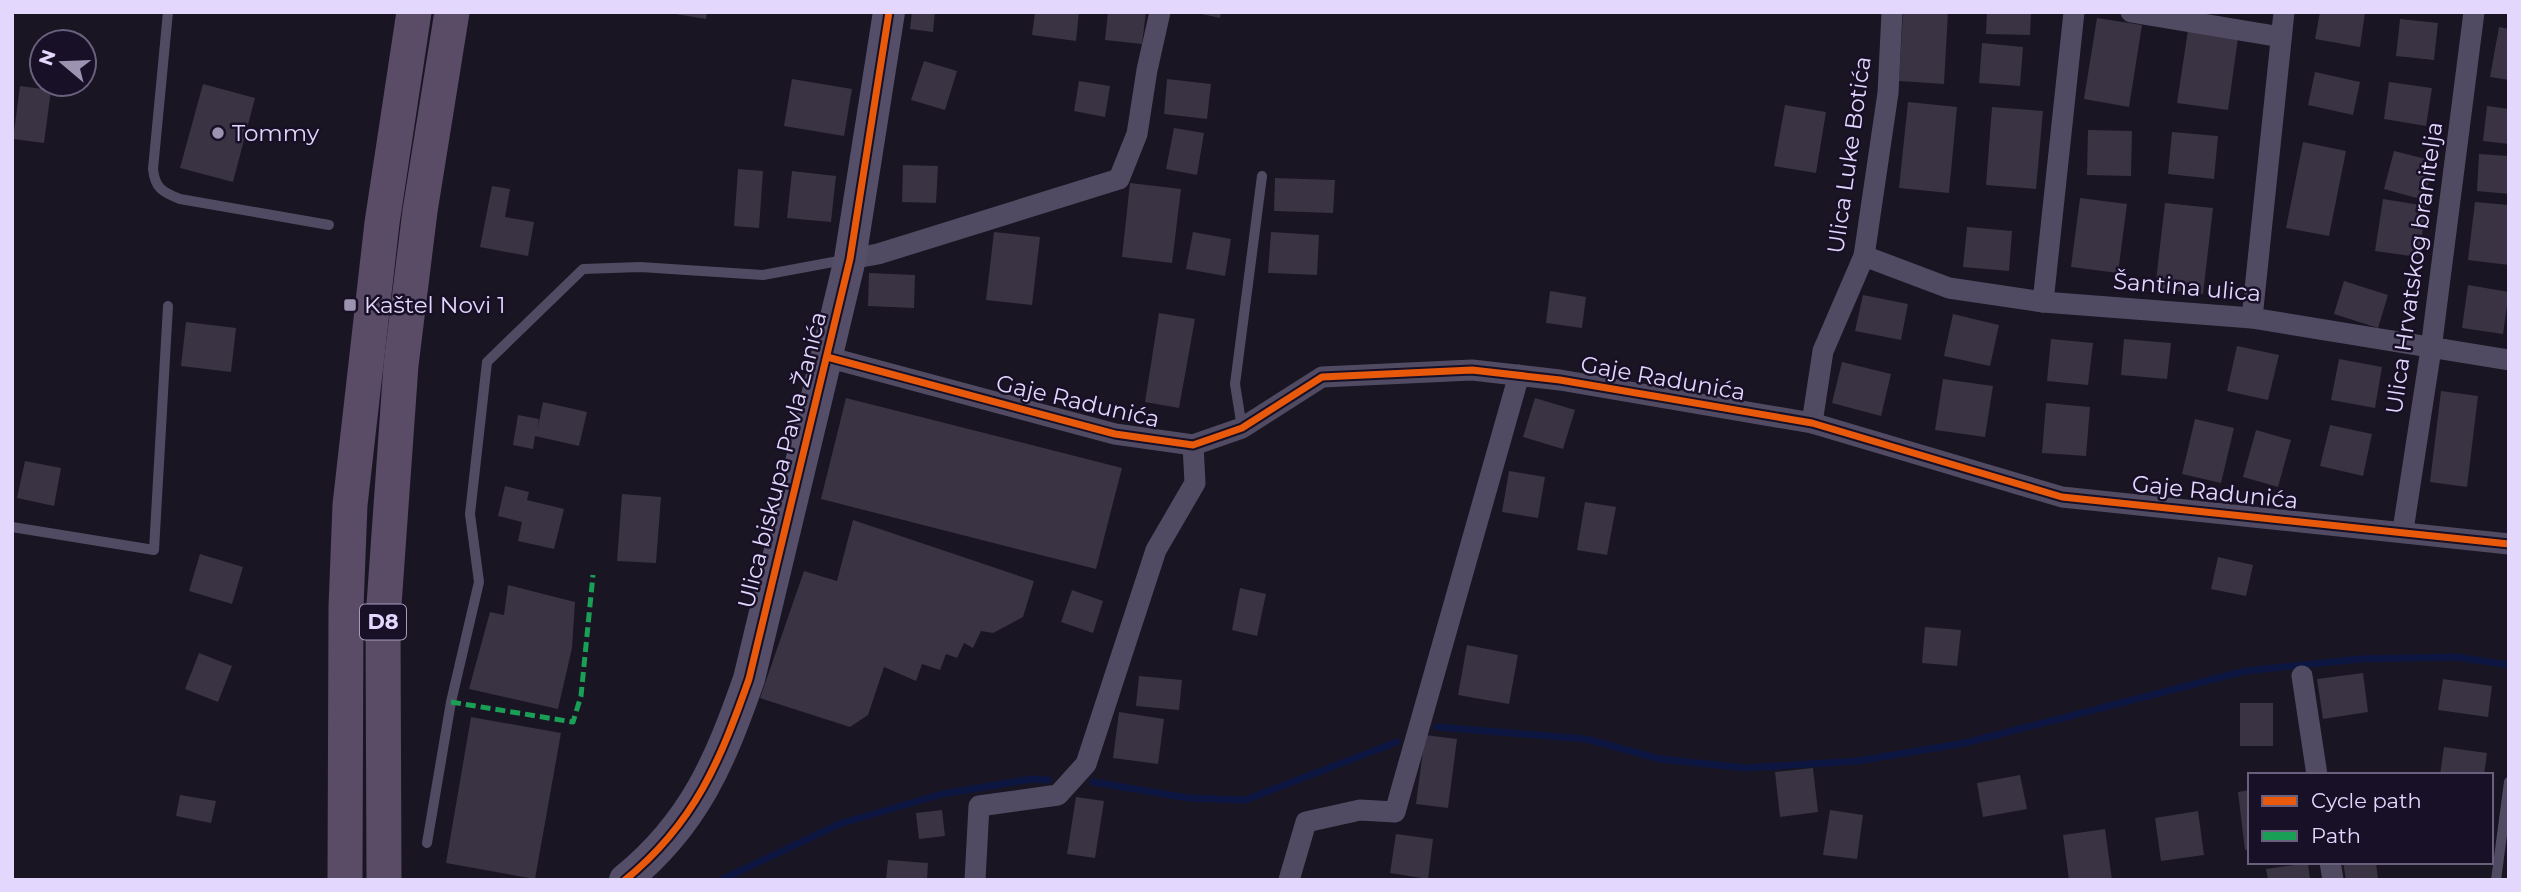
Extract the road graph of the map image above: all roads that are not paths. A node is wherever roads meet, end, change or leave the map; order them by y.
1 (168, 12) edge
2 (392, 12) edge
3 (414, 12) edge
4 (452, 12) edge
5 (470, 12) edge
6 (889, 12) edge
7 (1160, 12) edge
8 (1892, 12) edge
9 (2074, 12) edge
10 (2131, 12) edge
11 (2284, 12) edge
12 (2474, 12) edge
13 (2281, 37) junction
14 (442, 70) junction
15 (399, 103) junction
16 (1262, 176) dead end
17 (329, 225) dead end
18 (1864, 256) junction
19 (850, 259) junction
20 (2043, 302) junction
21 (168, 306) dead end
22 (2252, 318) junction
23 (2431, 349) junction
24 (827, 357) junction
25 (2509, 360) edge
26 (1519, 375) junction
27 (1812, 423) junction
28 (1242, 428) junction
29 (1194, 445) junction
30 (12, 527) edge
31 (2403, 530) junction
32 (2509, 544) edge
33 (2302, 676) dead end
34 (2317, 773) edge
35 (2509, 782) edge
36 (427, 843) dead end
37 (345, 880) edge
38 (384, 880) edge
39 (625, 880) edge
40 (975, 880) edge
41 (1289, 880) edge
42 (2496, 880) edge

1 - 17 lane
2 - 15 main road
3 - 15 main road, D8
4 - 14 main road, D8
5 - 14 main road
6 - 19 street, Ulica biskupa Pavla Žanića
7 - 19 street
8 - 18 street, Ulica Luke Botića
9 - 20 street
10 - 13 street
11 - 13 street
12 - 23 street, Ulica Hrvatskog branitelja
13 - 22 street
14 - 38 main road, D8
15 - 37 main road, D8
16 - 28 lane
18 - 20 street, Šantina ulica
18 - 27 street, Ulica Luke Botića
19 - 24 street, Ulica biskupa Pavla Žanića
19 - 36 lane
20 - 22 street, Šantina ulica
21 - 30 lane
22 - 23 street, Šantina ulica
23 - 25 street, Šantina ulica
23 - 31 street, Ulica Hrvatskog branitelja
24 - 29 street, Gaje Radunića
24 - 39 street, Ulica biskupa Pavla Žanića
26 - 27 street, Gaje Radunića
26 - 28 street, Gaje Radunića
26 - 41 street
27 - 31 street, Gaje Radunića
28 - 29 street, Gaje Radunića
29 - 40 street
31 - 32 street, Gaje Radunića
33 - 34 street
35 - 42 lane

